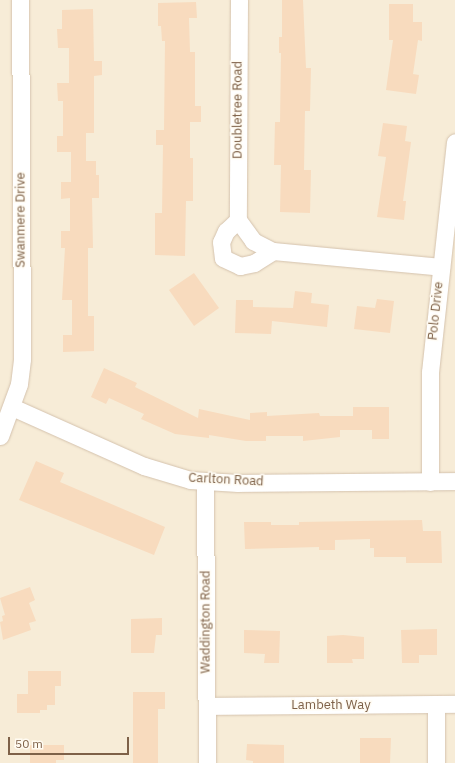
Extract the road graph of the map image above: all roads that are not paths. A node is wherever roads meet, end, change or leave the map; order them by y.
1 (20, 0) edge
2 (239, 0) edge
3 (455, 142) edge
4 (238, 220) junction
5 (273, 251) junction
6 (441, 267) junction
7 (12, 407) junction
8 (0, 436) edge
9 (455, 481) edge
10 (205, 482) junction
11 (430, 482) junction
12 (436, 704) junction
13 (455, 704) edge
14 (207, 706) junction
15 (207, 763) edge
16 (436, 763) edge

1 - 7 street, Swanmere Drive
2 - 4 street, Doubletree Road
3 - 6 street, Polo Drive
4 - 5 street
4 - 5 street
5 - 6 street
6 - 11 street, Polo Drive
7 - 8 street, Swanmere Drive
7 - 10 street, Carlton Road
9 - 11 street, Carlton Road
10 - 11 street, Carlton Road
10 - 14 street, Waddington Road
12 - 13 street, Lambeth Way
12 - 14 street, Lambeth Way
12 - 16 street
14 - 15 street, Waddington Road

